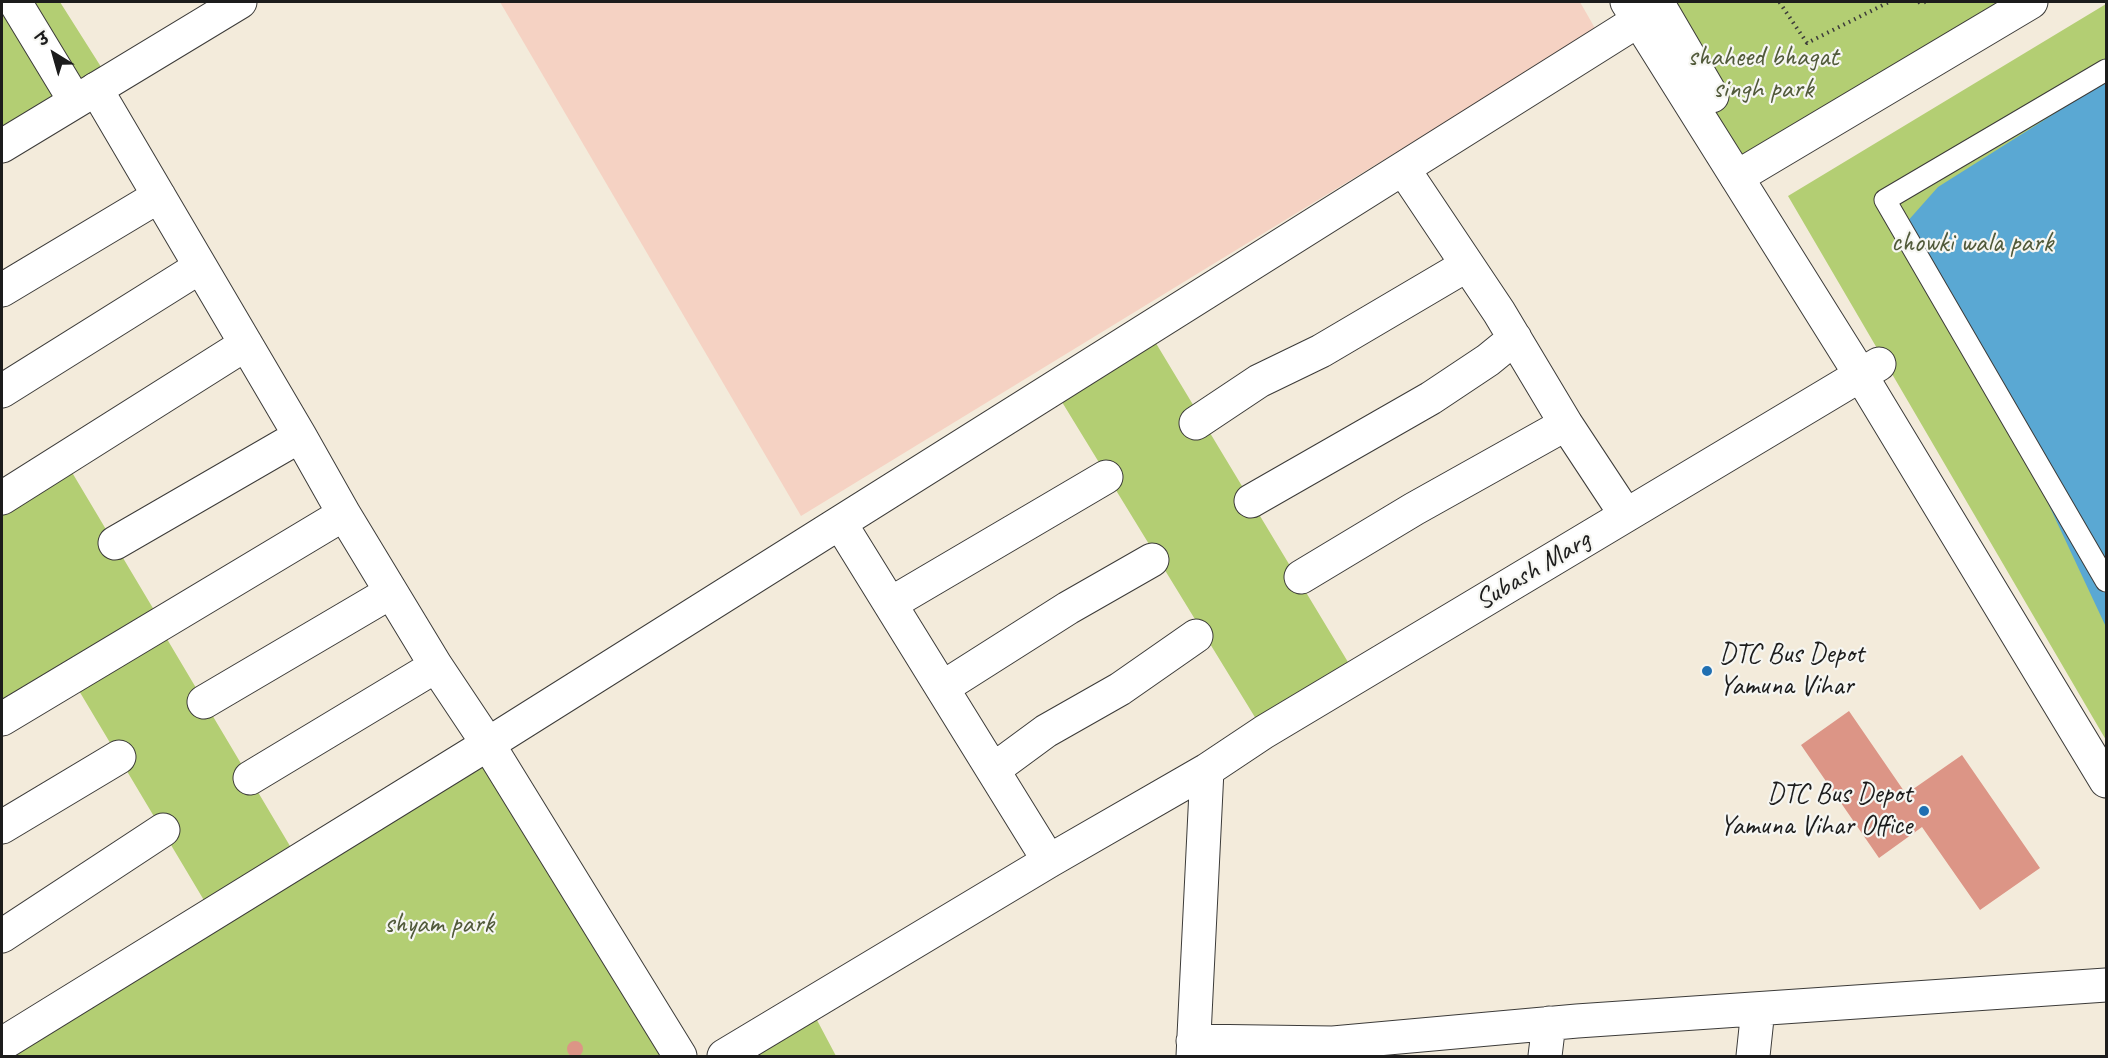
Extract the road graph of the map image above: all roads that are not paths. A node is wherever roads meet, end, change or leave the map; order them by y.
1 (15, 2) edge
2 (240, 2) edge
3 (2031, 2) edge
4 (1641, 8) edge
5 (2106, 70) edge
6 (86, 95) junction
7 (2, 146) edge
8 (1404, 170) junction
9 (1745, 172) junction
10 (159, 196) junction
11 (1467, 266) junction
12 (200, 267) junction
13 (2, 290) edge
14 (1515, 338) junction
15 (246, 344) junction
16 (1869, 369) junction
17 (2, 391) edge
18 (1196, 423) dead end
19 (1566, 424) junction
20 (300, 436) junction
21 (1106, 477) dead end
22 (2, 498) edge
23 (1251, 501) dead end
24 (344, 514) junction
25 (1626, 515) junction
26 (840, 523) junction
27 (115, 543) dead end
28 (1152, 560) dead end
29 (1301, 577) dead end
30 (2106, 581) edge
31 (391, 592) junction
32 (890, 604) junction
33 (1196, 636) dead end
34 (436, 666) junction
35 (942, 688) junction
36 (204, 702) dead end
37 (2, 718) edge
38 (488, 744) junction
39 (2106, 745) edge
40 (119, 757) dead end
41 (993, 770) junction
42 (1207, 770) junction
43 (250, 778) dead end
44 (2106, 781) edge
45 (2, 827) edge
46 (163, 830) dead end
47 (1048, 861) junction
48 (2, 936) edge
49 (2106, 985) edge
50 (1758, 1009) junction
51 (1549, 1023) junction
52 (2, 1044) edge
53 (1193, 1049) edge
54 (680, 1056) edge
55 (724, 1056) edge
56 (1545, 1056) edge
57 (1753, 1056) edge

1 - 6 street
2 - 6 street
3 - 9 street
4 - 8 street
4 - 9 street
5 - 30 lane
6 - 7 street
6 - 10 street
8 - 11 street
8 - 26 street
9 - 16 street
10 - 12 street
10 - 13 street
11 - 14 street
11 - 18 street
12 - 15 street
12 - 17 street
14 - 19 street
14 - 23 street
15 - 20 street
15 - 22 street
16 - 25 street, Subash Marg
16 - 39 street
16 - 44 street
19 - 25 street
19 - 29 street
20 - 24 street
20 - 27 street
21 - 32 street
24 - 31 street
24 - 37 street
25 - 42 street, Subash Marg
26 - 32 street
26 - 38 street
28 - 35 street
31 - 34 street
31 - 36 street
32 - 35 street
33 - 41 street
34 - 38 street
34 - 43 street
35 - 41 street
38 - 52 street
38 - 54 street
40 - 45 street
41 - 47 street
42 - 47 street, Subash Marg
42 - 53 street
46 - 48 street
47 - 55 street, Subash Marg
49 - 50 street
50 - 51 street
50 - 57 street
51 - 53 street
51 - 56 street

